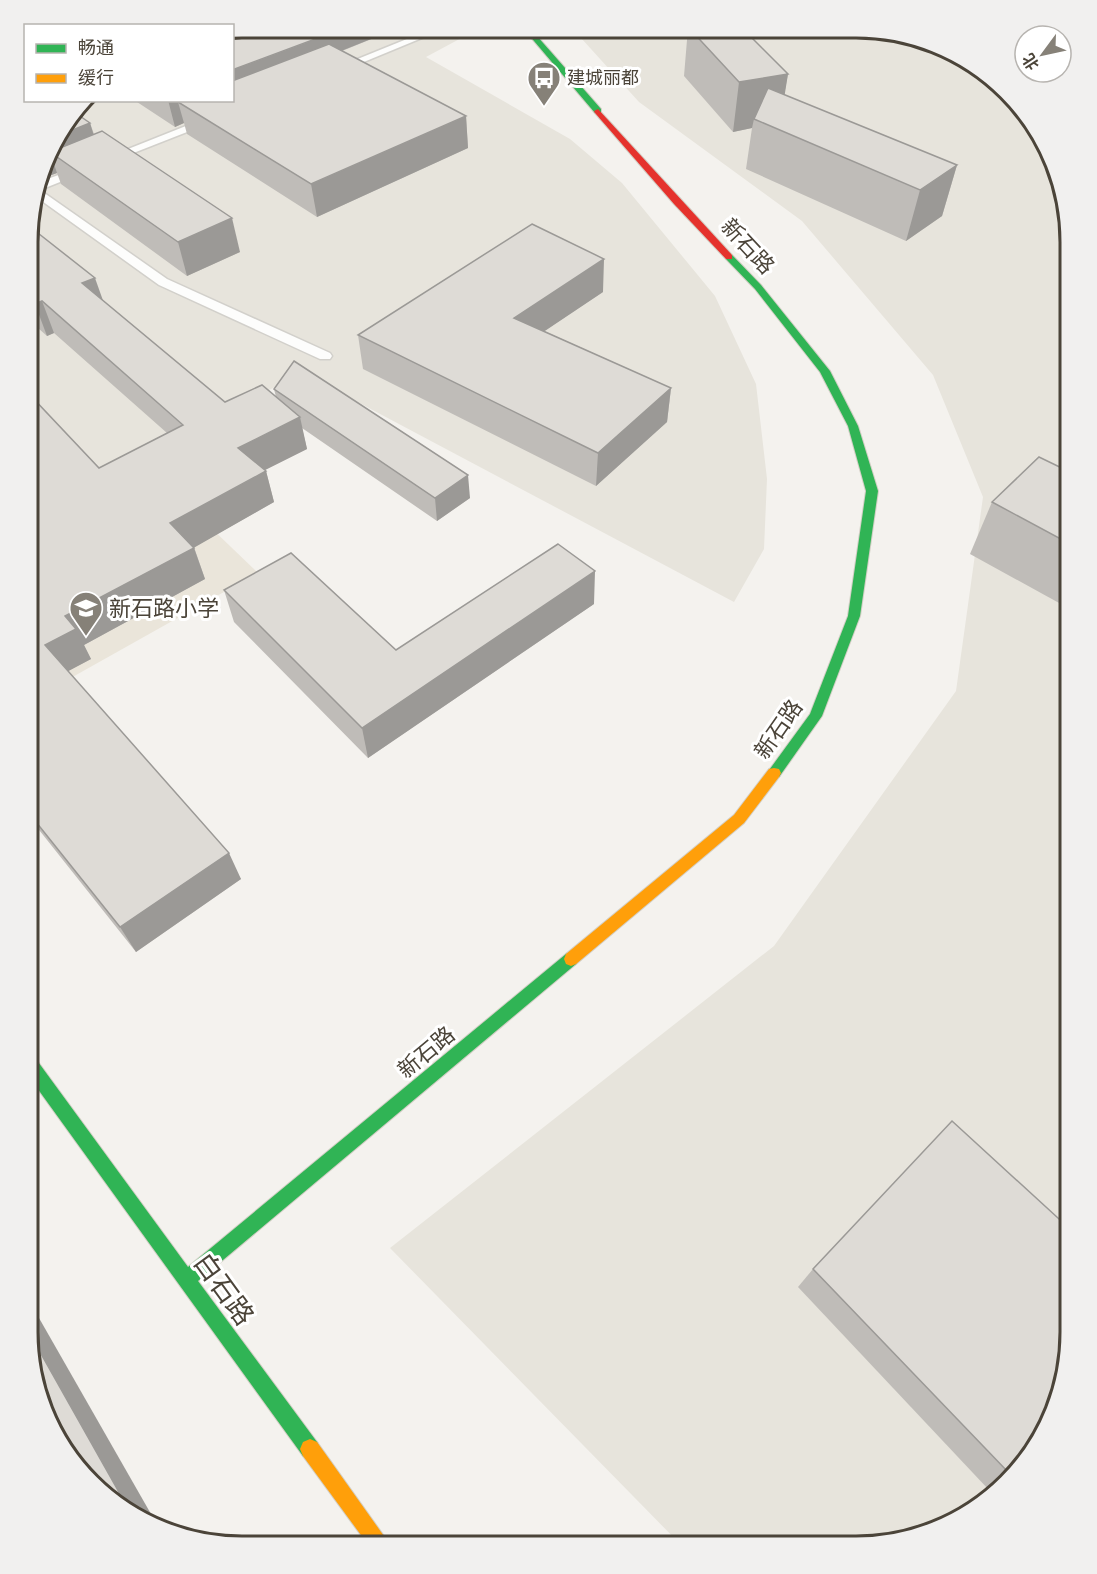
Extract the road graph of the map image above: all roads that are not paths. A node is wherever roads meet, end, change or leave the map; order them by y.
1 (416, 38) edge
2 (535, 38) edge
3 (332, 71) edge
4 (212, 118) edge
5 (103, 162) edge
6 (92, 166) edge
7 (45, 187) edge
8 (43, 194) edge
9 (325, 356) dead end
10 (38, 1075) edge
11 (187, 1279) junction
12 (374, 1536) edge

1 - 3 lane
2 - 11 street, 新石路
4 - 5 lane
6 - 7 lane
8 - 9 lane
10 - 11 street, 白石路
11 - 12 street, 白石路

